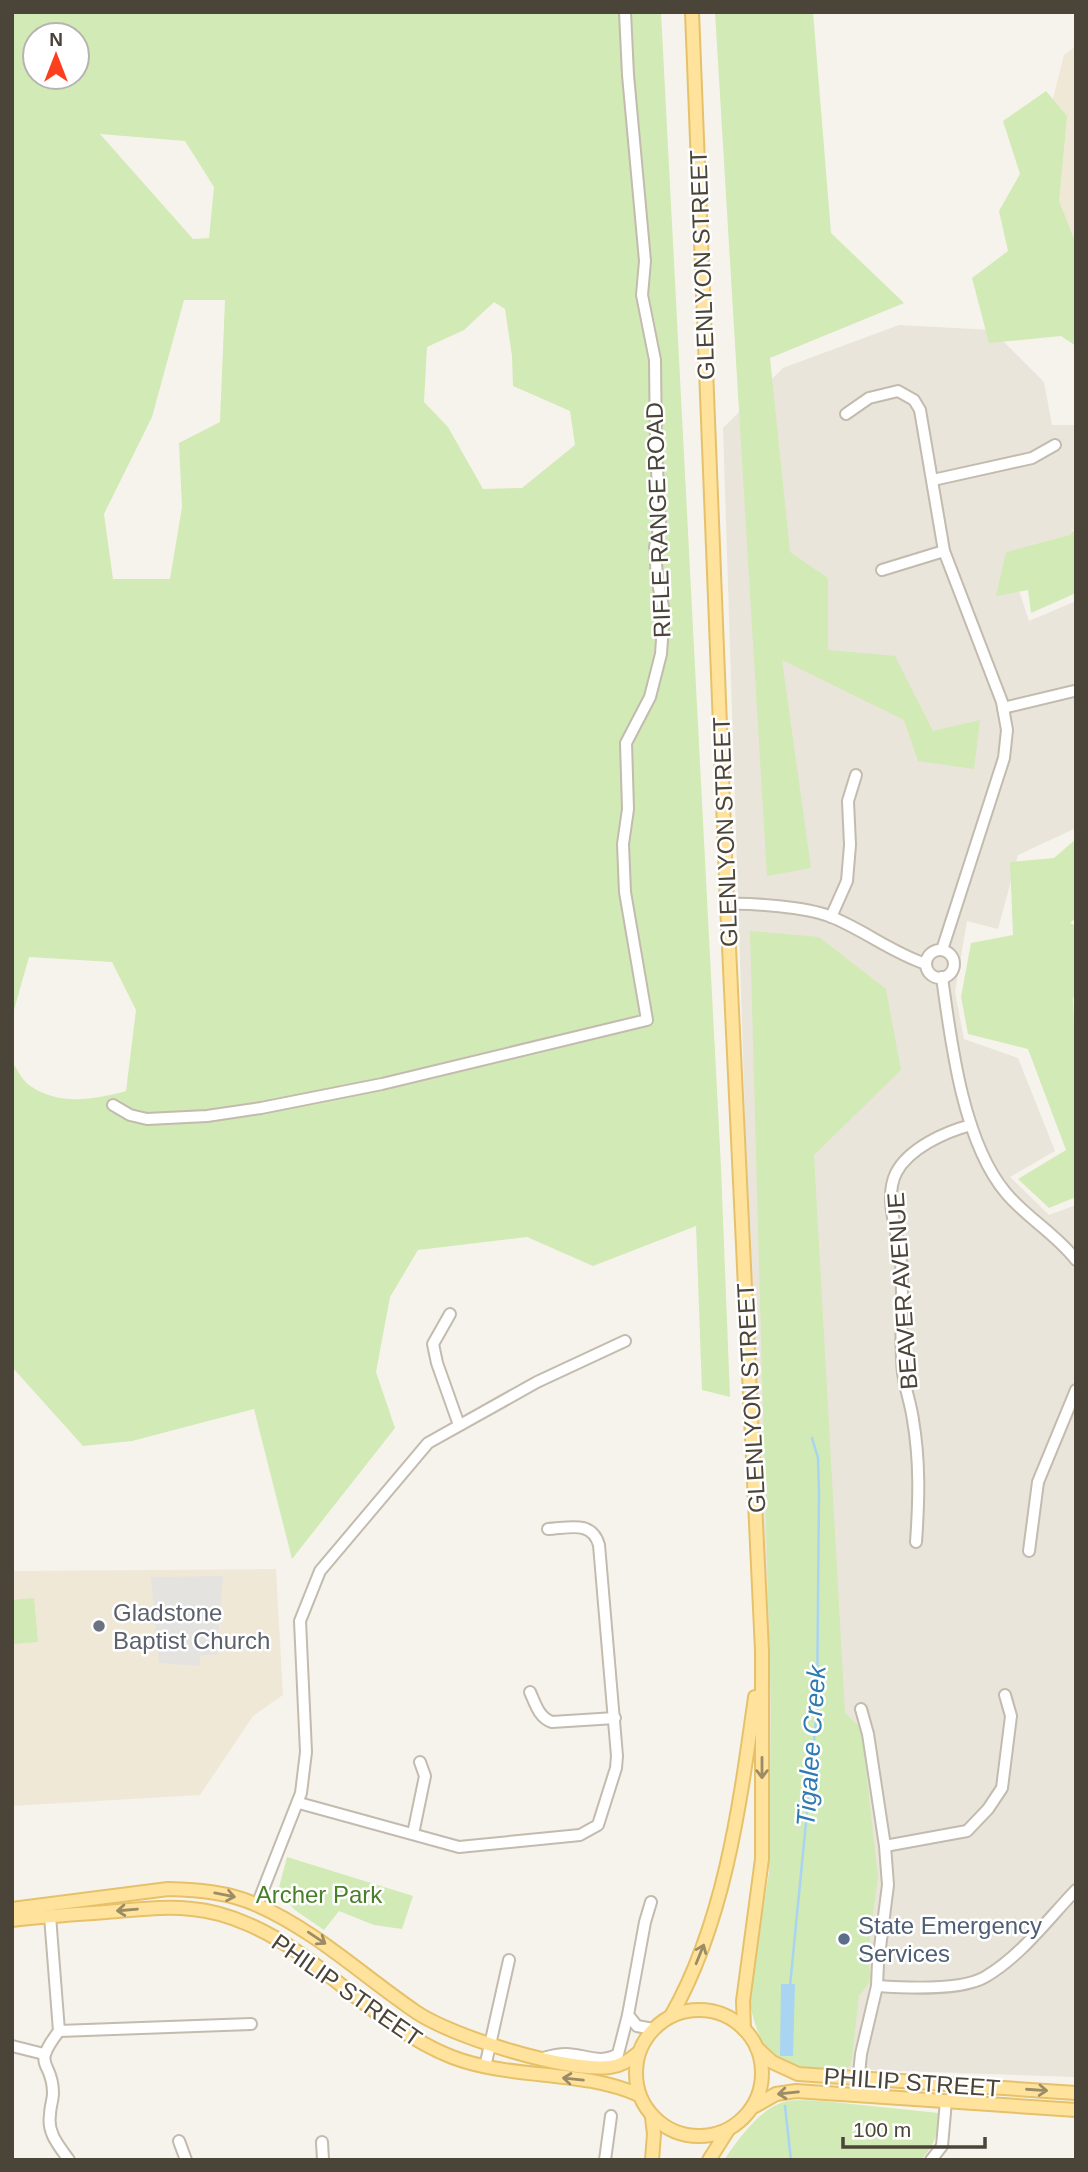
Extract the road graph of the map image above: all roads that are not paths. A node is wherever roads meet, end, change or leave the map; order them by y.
1 (625, 12) edge
2 (692, 12) edge
3 (846, 414) dead end
4 (1055, 445) dead end
5 (933, 480) junction
6 (944, 551) junction
7 (882, 570) dead end
8 (1074, 691) edge
9 (1003, 708) junction
10 (856, 775) dead end
11 (727, 904) junction
12 (831, 917) junction
13 (942, 950) junction
14 (926, 964) junction
15 (942, 977) junction
16 (113, 1105) dead end
17 (971, 1125) junction
18 (1076, 1261) edge
19 (450, 1314) dead end
20 (625, 1341) dead end
21 (1076, 1390) edge
22 (459, 1426) junction
23 (548, 1529) dead end
24 (916, 1542) dead end
25 (1029, 1551) dead end
26 (762, 1651) junction
27 (530, 1692) dead end
28 (1005, 1695) dead end
29 (862, 1709) dead end
30 (614, 1718) junction
31 (421, 1762) dead end
32 (299, 1802) junction
33 (413, 1834) junction
34 (885, 1846) junction
35 (1076, 1890) edge
36 (651, 1902) dead end
37 (257, 1905) junction
38 (12, 1909) edge
39 (50, 1916) junction
40 (12, 1920) edge
41 (259, 1930) junction
42 (509, 1960) dead end
43 (877, 1986) junction
44 (628, 2015) junction
45 (671, 2016) junction
46 (251, 2024) dead end
47 (653, 2029) junction
48 (744, 2029) junction
49 (59, 2031) junction
50 (490, 2043) junction
51 (12, 2046) edge
52 (757, 2048) junction
53 (638, 2053) junction
54 (44, 2054) junction
55 (543, 2058) junction
56 (485, 2067) junction
57 (858, 2078) junction
58 (1076, 2093) edge
59 (857, 2094) junction
60 (639, 2095) junction
61 (946, 2101) junction
62 (752, 2107) junction
63 (1076, 2110) edge
64 (611, 2116) dead end
65 (652, 2117) junction
66 (728, 2129) junction
67 (179, 2140) dead end
68 (322, 2142) dead end
69 (69, 2160) edge
70 (186, 2160) edge
71 (323, 2160) edge
72 (605, 2160) edge
73 (652, 2160) edge
74 (709, 2160) edge
75 (931, 2160) edge

1 - 16 street, RIFLE RANGE ROAD
2 - 11 main road, GLENLYON STREET
3 - 5 street
4 - 5 street
5 - 6 street
6 - 7 street
6 - 9 street
8 - 9 street
9 - 13 street
10 - 12 street
11 - 12 street
11 - 26 main road, GLENLYON STREET
12 - 14 street
13 - 14 street
13 - 15 street
14 - 15 street
15 - 17 street
17 - 18 street
17 - 24 street, BEAVER AVENUE
19 - 22 street
20 - 22 street
21 - 25 street
22 - 32 street
23 - 30 street
45 -> 26 main road, GLENLYON STREET
26 -> 48 main road, GLENLYON STREET
27 - 30 street
28 - 34 street
29 - 34 street
30 - 33 street
31 - 33 street
32 - 33 street
32 - 37 street
34 - 43 street
35 - 43 street
36 - 44 street
38 -> 37 main road, PHILIP STREET
37 - 41 main road
37 -> 50 main road, PHILIP STREET
39 - 40 main road, PHILIP STREET
41 -> 39 main road, PHILIP STREET
39 - 49 street
41 - 56 main road, PHILIP STREET
42 - 50 street
43 - 57 street
44 - 47 street
44 - 55 street
45 - 47 main road
45 - 48 main road
46 - 49 street
47 - 53 main road
48 - 52 main road
49 - 54 street
50 - 55 main road, PHILIP STREET
50 - 56 street
51 - 54 street
52 - 57 main road, PHILIP STREET
52 - 62 main road
53 - 55 main road, PHILIP STREET
53 - 60 main road
54 - 69 street
60 -> 56 main road, PHILIP STREET
57 -> 58 main road, PHILIP STREET
57 - 59 street
59 - 61 main road, PHILIP STREET
59 -> 62 main road, PHILIP STREET
60 - 65 main road
61 - 63 main road, PHILIP STREET
61 - 75 street
62 - 66 main road
64 - 72 street
65 - 66 main road
65 - 73 main road
66 - 74 main road
67 - 70 street
68 - 71 street

